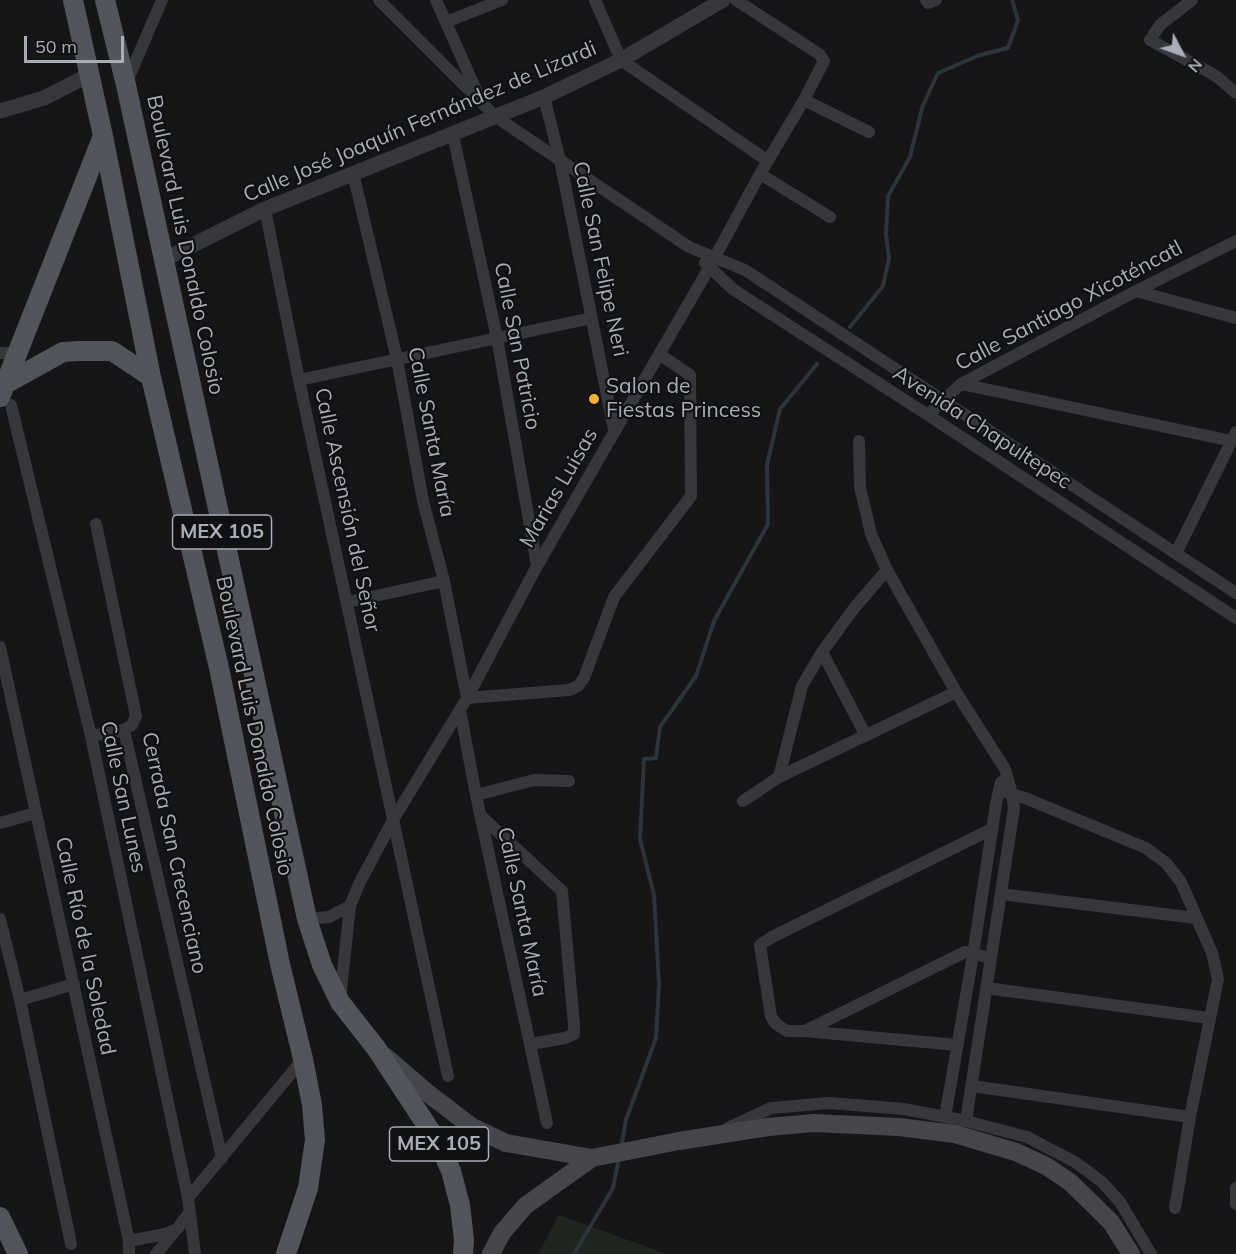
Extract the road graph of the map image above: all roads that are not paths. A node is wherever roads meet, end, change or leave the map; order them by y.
1 (72, 0) edge
2 (105, 0) edge
3 (162, 0) edge
4 (379, 0) edge
5 (436, 0) edge
6 (502, 0) edge
7 (595, 0) edge
8 (723, 0) edge
9 (736, 0) edge
10 (926, 0) edge
11 (936, 0) edge
12 (1192, 0) edge
13 (446, 22) junction
14 (621, 60) junction
15 (89, 75) junction
16 (126, 85) junction
17 (1236, 93) edge
18 (544, 97) junction
19 (479, 99) junction
20 (804, 100) junction
21 (0, 111) edge
22 (496, 117) junction
23 (869, 132) dead end
24 (453, 135) junction
25 (103, 136) junction
26 (560, 160) junction
27 (768, 161) junction
28 (353, 173) junction
29 (760, 174) junction
30 (265, 208) junction
31 (831, 217) dead end
32 (1236, 242) edge
33 (163, 260) junction
34 (712, 262) junction
35 (1136, 291) junction
36 (592, 318) junction
37 (1236, 318) edge
38 (497, 338) junction
39 (9, 353) edge
40 (658, 354) junction
41 (397, 359) junction
42 (151, 377) junction
43 (299, 380) junction
44 (961, 384) junction
45 (6, 395) edge
46 (942, 400) junction
47 (928, 415) junction
48 (614, 430) junction
49 (1234, 436) edge
50 (859, 441) dead end
51 (96, 524) dead end
52 (1176, 553) junction
53 (537, 566) junction
54 (887, 570) junction
55 (444, 581) junction
56 (1235, 591) edge
57 (348, 602) junction
58 (1236, 618) edge
59 (0, 647) edge
60 (822, 652) junction
61 (956, 692) junction
62 (468, 698) junction
63 (460, 710) junction
64 (124, 730) junction
65 (865, 734) junction
66 (91, 736) junction
67 (1005, 769) junction
68 (779, 777) junction
69 (569, 781) dead end
70 (999, 789) junction
71 (1012, 794) junction
72 (476, 795) junction
73 (742, 801) dead end
74 (36, 813) junction
75 (481, 816) junction
76 (393, 820) junction
77 (0, 823) edge
78 (992, 829) junction
79 (1001, 894) junction
80 (350, 906) junction
81 (1196, 918) junction
82 (0, 919) edge
83 (307, 920) junction
84 (973, 954) junction
85 (991, 958) junction
86 (74, 984) junction
87 (986, 988) junction
88 (20, 1000) junction
89 (340, 1002) junction
90 (1209, 1018) junction
91 (804, 1031) junction
92 (531, 1044) junction
93 (957, 1045) junction
94 (376, 1048) junction
95 (303, 1059) junction
96 (448, 1076) dead end
97 (972, 1086) junction
98 (945, 1117) junction
99 (1190, 1117) junction
100 (966, 1121) junction
101 (547, 1123) dead end
102 (706, 1137) junction
103 (599, 1157) junction
104 (222, 1158) junction
105 (1236, 1188) edge
106 (188, 1198) junction
107 (1236, 1204) edge
108 (1175, 1208) dead end
109 (190, 1212) junction
110 (0, 1217) edge
111 (177, 1229) junction
112 (129, 1241) junction
113 (71, 1244) dead end
114 (1120, 1246) edge
115 (18, 1254) edge
116 (129, 1254) edge
117 (156, 1254) edge
118 (195, 1254) edge
119 (286, 1254) edge
120 (463, 1254) edge
121 (491, 1254) edge
122 (1131, 1254) edge
123 (1151, 1254) edge

1 - 15 main road, Boulevard Luis Donaldo Colosio / MEX 105
2 - 16 main road, Boulevard Luis Donaldo Colosio / MEX 105
3 - 16 street
4 - 19 street
5 - 13 street
6 - 13 street
7 - 14 street
8 - 14 street, Calle José Joaquín Fernández de Lizardi
9 - 20 street, Marias Luisas
10 - 11 street
12 - 17 street
13 - 19 street
14 - 18 street, Calle José Joaquín Fernández de Lizardi
14 - 27 street
15 - 21 street
15 - 25 main road, Boulevard Luis Donaldo Colosio / MEX 105
16 - 33 main road, Boulevard Luis Donaldo Colosio / MEX 105
18 - 22 street, Calle José Joaquín Fernández de Lizardi
18 - 26 street, Calle San Felipe Neri
19 - 22 street
20 - 23 street
20 - 27 street, Marias Luisas
22 - 24 street, Calle José Joaquín Fernández de Lizardi
22 - 26 street
24 - 28 street, Calle José Joaquín Fernández de Lizardi
24 - 38 street, Calle San Patricio
25 - 39 main road
25 - 42 main road, Boulevard Luis Donaldo Colosio / MEX 105
26 - 34 street
26 - 36 street, Calle San Felipe Neri
27 - 29 street, Marias Luisas
28 - 30 street, Calle José Joaquín Fernández de Lizardi
28 - 41 street, Calle Santa María
29 - 31 street
29 - 34 street, Marias Luisas
30 - 33 street, Calle José Joaquín Fernández de Lizardi
30 - 43 street, Calle Ascensión del Señor
32 - 35 street, Calle Santiago Xicoténcatl
33 - 83 main road, Boulevard Luis Donaldo Colosio / MEX 105
34 - 40 street, Marias Luisas
34 - 46 street, Avenida Chapultepec
34 - 47 street, Avenida Chapultepec
35 - 37 street
35 - 44 street, Calle Santiago Xicoténcatl
36 - 38 street
36 - 48 street, Calle San Felipe Neri
38 - 41 street
38 - 53 street, Calle San Patricio
39 - 45 main road
40 - 48 street, Marias Luisas
40 - 62 street
41 - 43 street
41 - 55 street, Calle Santa María
42 - 45 main road
42 - 95 main road, Boulevard Luis Donaldo Colosio / MEX 105
43 - 57 street, Calle Ascensión del Señor
44 - 46 street, Calle Santiago Xicoténcatl
44 - 49 street
45 - 66 street, Calle San Lunes
46 - 47 street, Calle Santiago Xicoténcatl
46 - 52 street, Avenida Chapultepec
47 - 58 street, Avenida Chapultepec
48 - 53 street, Marias Luisas
49 - 52 street
50 - 54 street
51 - 64 street, Cerrada San Crecenciano
52 - 56 street, Avenida Chapultepec
53 - 62 street, Marias Luisas
54 - 60 street
54 - 61 street
55 - 57 street
55 - 62 street, Calle Santa María
57 - 76 street, Calle Ascensión del Señor
59 - 74 street, Calle Río de la Soledad
60 - 65 street
60 - 68 street
61 - 65 street
61 - 67 street
62 - 63 street, Marias Luisas
63 - 72 street, Calle Santa María
63 - 76 street, Marias Luisas
64 - 66 street
64 - 104 street, Cerrada San Crecenciano
65 - 68 street
66 - 106 street, Calle San Lunes
67 - 70 street
67 - 71 street
68 - 73 street
69 - 72 street
70 - 71 street
70 - 78 street
71 - 79 street
71 - 81 street
72 - 75 street, Calle Santa María
74 - 77 street
74 - 86 street, Calle Río de la Soledad
75 - 92 street, Calle Santa María
75 - 92 street
76 - 80 street, Marias Luisas
76 - 96 street, Calle Ascensión del Señor
78 - 84 street
78 - 91 street
79 - 81 street
79 - 85 street
80 - 83 street
80 - 89 street, Marias Luisas
81 - 90 street
82 - 88 street
83 - 89 main road, Boulevard Luis Donaldo Colosio / MEX 105
84 - 85 street
84 - 91 street
84 - 93 street
85 - 87 street
86 - 88 street
86 - 112 street, Calle Río de la Soledad
87 - 90 street
87 - 97 street
88 - 113 street
89 - 94 main road, Boulevard Luis Donaldo Colosio / MEX 105
90 - 99 street
91 - 93 street
92 - 101 street, Calle Santa María
93 - 98 street
94 - 103 main road, MEX 105
94 - 120 main road, MEX 105
95 - 104 street
95 - 119 main road, Boulevard Luis Donaldo Colosio / MEX 105
97 - 99 street
97 - 100 street
98 - 100 street
98 - 102 street
99 - 108 street
100 - 123 street
102 - 103 main road, MEX 105
102 - 114 main road, MEX 105
103 - 121 main road, MEX 105
104 - 106 street
105 - 107 street
106 - 109 street, Calle San Lunes
109 - 111 street
109 - 118 street, Calle San Lunes
110 - 115 main road
111 - 112 street
111 - 117 street
112 - 116 street, Calle Río de la Soledad
114 - 122 main road, MEX 105

